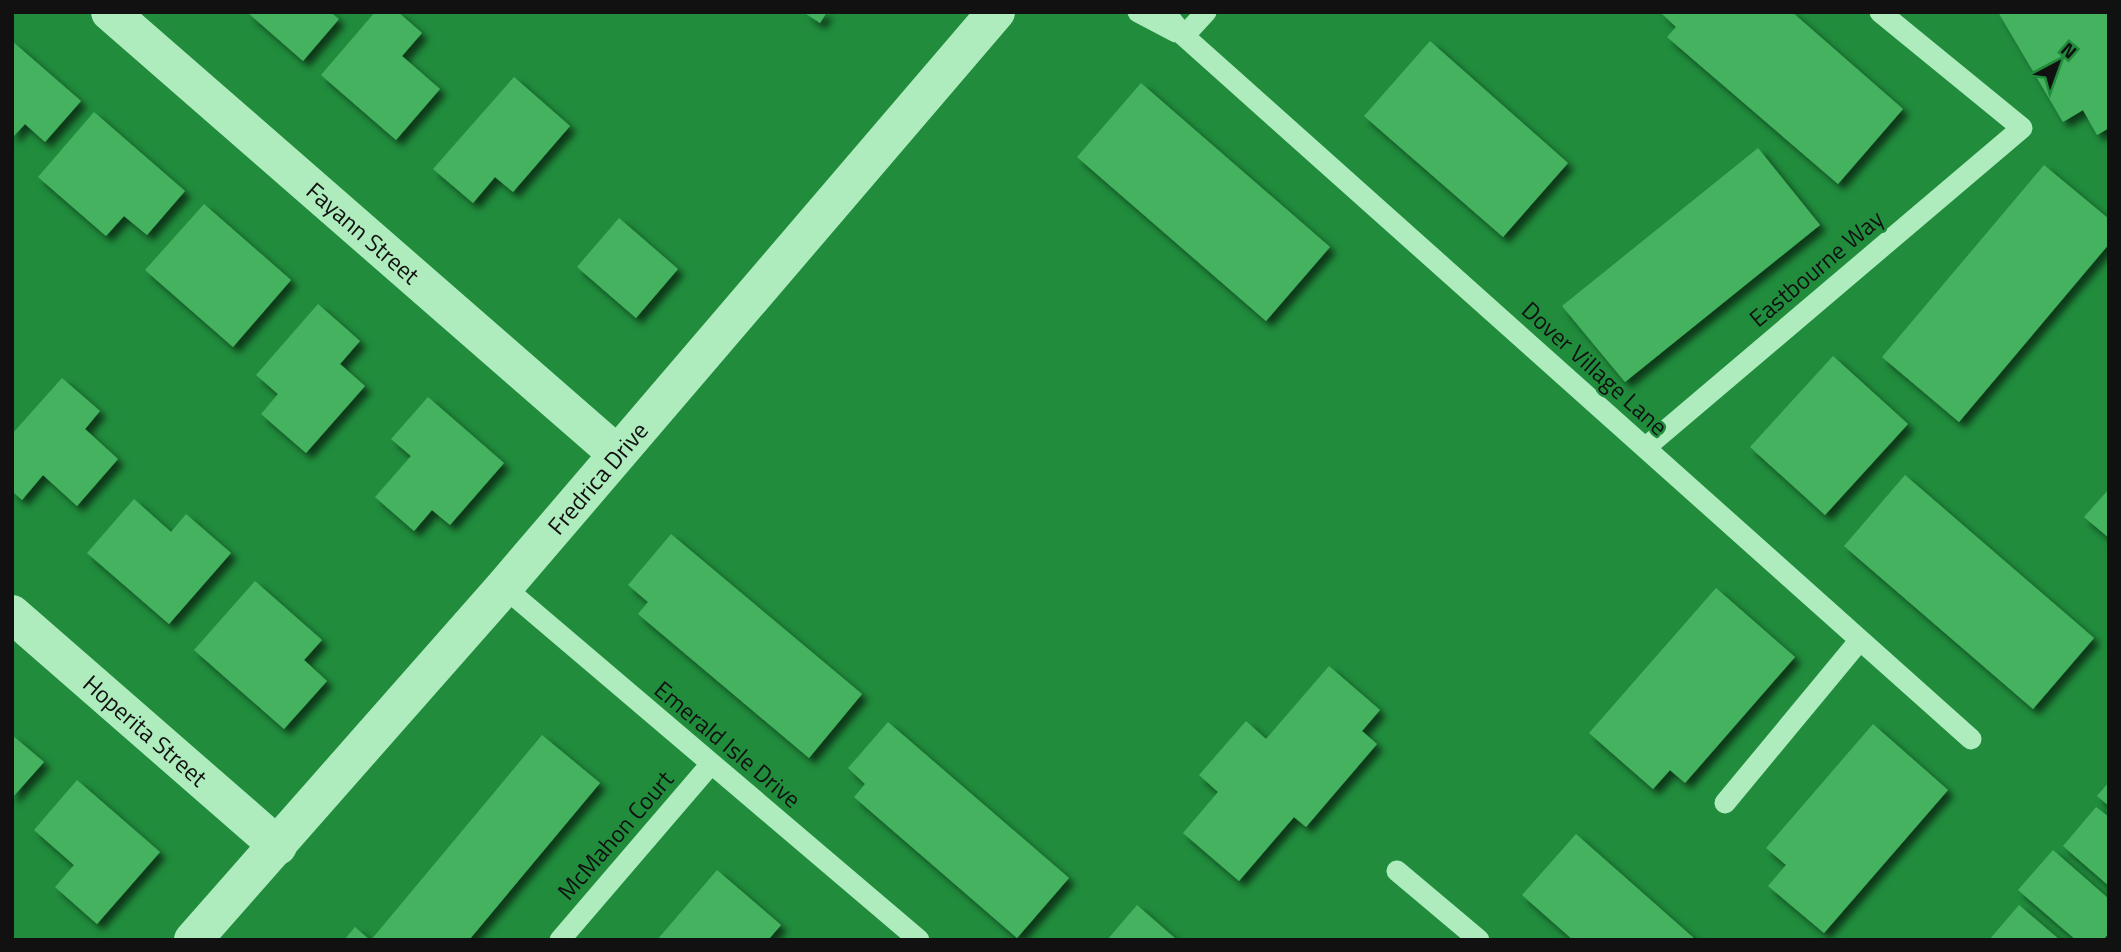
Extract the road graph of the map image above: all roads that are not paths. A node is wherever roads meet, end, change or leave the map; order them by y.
1 (110, 12) edge
2 (996, 12) edge
3 (1138, 12) edge
4 (1166, 12) edge
5 (1206, 12) edge
6 (1880, 12) edge
7 (1184, 36) junction
8 (1645, 448) junction
9 (617, 454) junction
10 (504, 587) junction
11 (12, 614) edge
12 (1860, 640) junction
13 (1971, 739) dead end
14 (711, 764) junction
15 (1725, 803) dead end
16 (278, 846) junction
17 (1396, 871) dead end
18 (193, 940) edge
19 (560, 940) edge
20 (919, 940) edge
21 (1479, 940) edge

1 - 9 street, Fayann Street
2 - 9 street, Fredrica Drive
3 - 7 lane, Dover Village Lane
4 - 7 lane, Dover Village Lane
5 - 7 lane
6 - 8 lane, Eastbourne Way
7 - 8 lane, Dover Village Lane
8 - 12 lane, Dover Village Lane
9 - 10 street, Fredrica Drive
10 - 14 lane, Emerald Isle Drive
10 - 16 street, Fredrica Drive
11 - 16 street, Hoperita Street
12 - 13 lane, Dover Village Lane
12 - 15 lane
14 - 19 lane, McMahon Court
14 - 20 lane, Emerald Isle Drive
16 - 18 street, Fredrica Drive
17 - 21 lane

